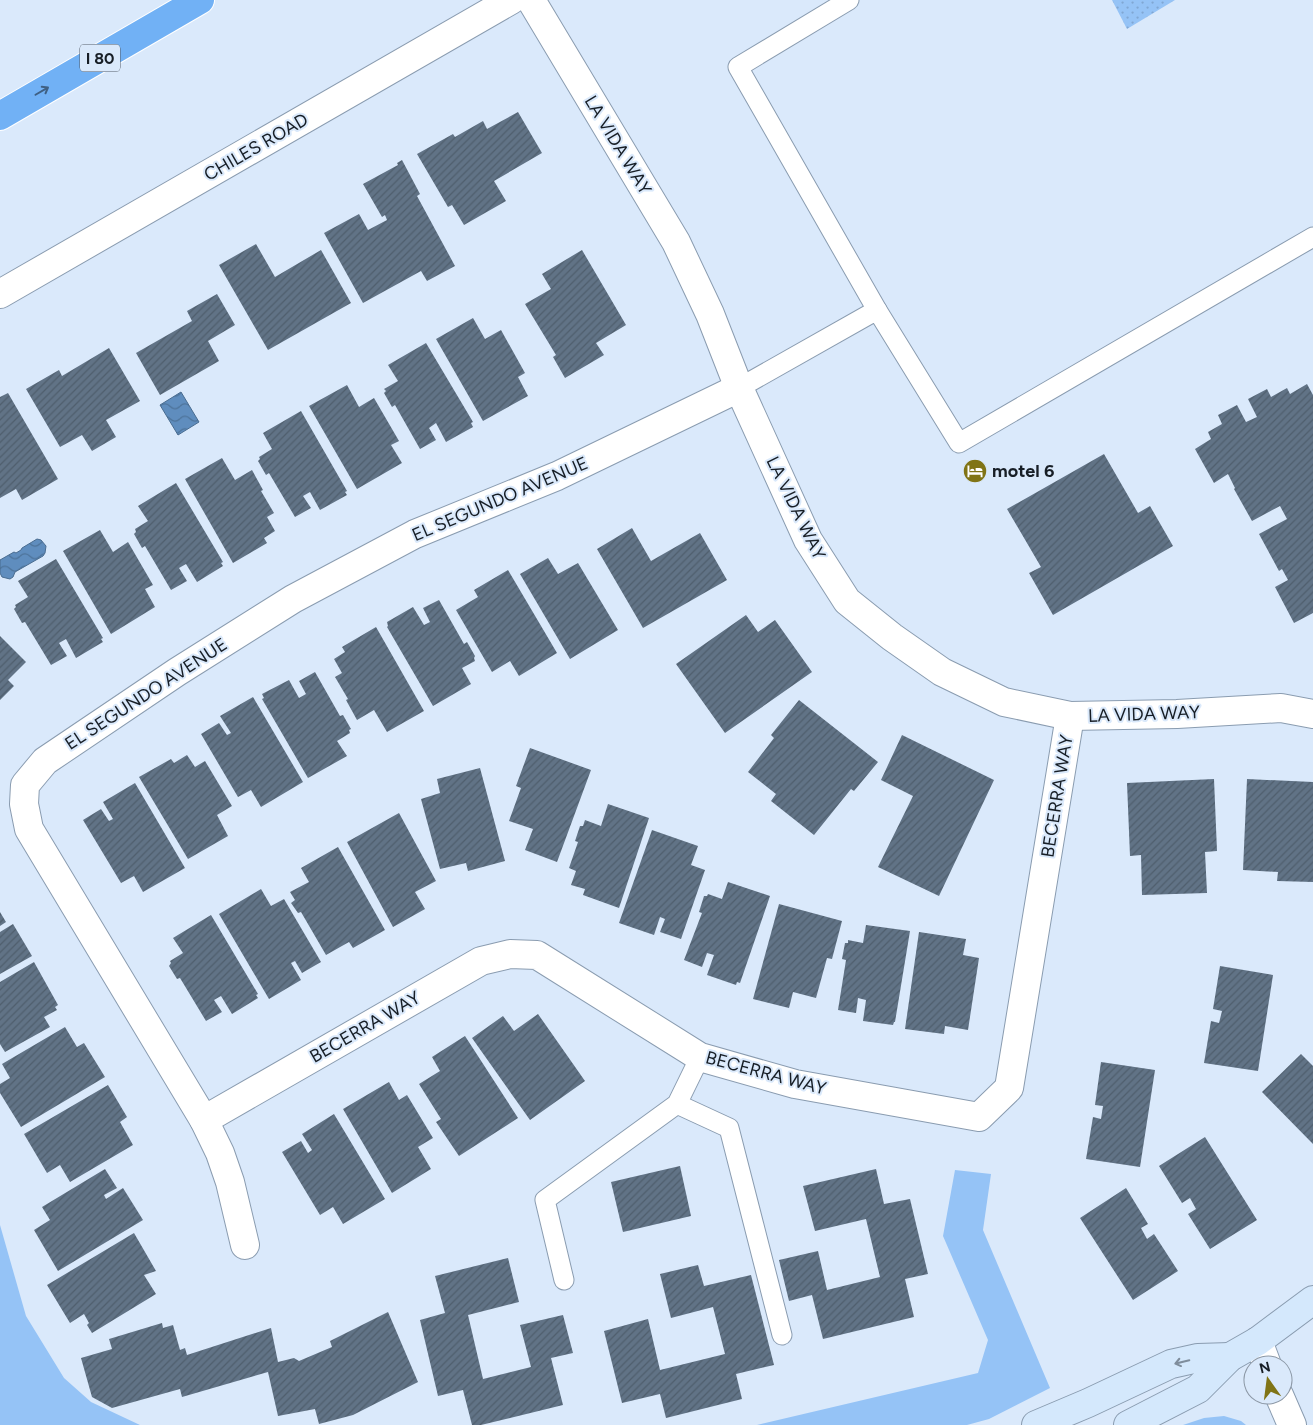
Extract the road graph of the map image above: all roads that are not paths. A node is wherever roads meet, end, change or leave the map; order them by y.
1 (200, 0) edge
2 (512, 0) edge
3 (531, 0) edge
4 (849, 0) edge
5 (0, 116) edge
6 (1313, 237) edge
7 (0, 294) edge
8 (877, 310) junction
9 (739, 388) junction
10 (1313, 714) edge
11 (1070, 716) junction
12 (700, 1057) junction
13 (677, 1104) junction
14 (204, 1120) junction
15 (245, 1245) dead end
16 (564, 1280) dead end
17 (1313, 1300) edge
18 (782, 1335) dead end
19 (1262, 1353) edge
20 (1230, 1357) junction
21 (1283, 1405) edge
22 (1036, 1425) edge
23 (1128, 1425) edge
24 (1292, 1425) edge

5 -> 1 highway, I 80
2 - 7 street, CHILES ROAD
3 - 9 street, LA VIDA WAY
4 - 8 lane
6 - 8 lane
8 - 9 lane
9 - 11 street, LA VIDA WAY
9 - 14 street, EL SEGUNDO AVENUE
10 - 11 street, LA VIDA WAY
11 - 12 street, BECERRA WAY
12 - 13 lane
12 - 14 street, BECERRA WAY
13 - 16 lane
13 - 18 lane
14 - 15 street, EL SEGUNDO AVENUE
17 - 19 main road
19 - 20 main road
20 -> 22 main road
20 - 23 main road
21 - 24 street

